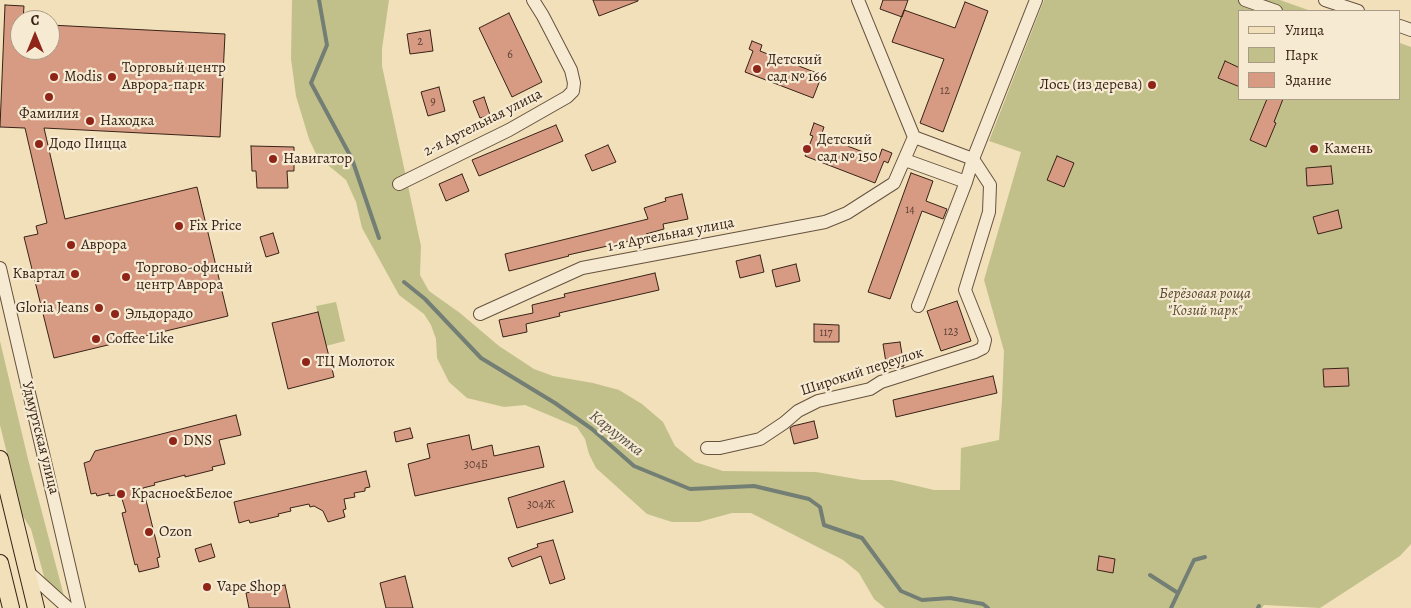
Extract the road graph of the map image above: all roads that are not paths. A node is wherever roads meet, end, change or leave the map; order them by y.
1 (532, 0) edge
2 (858, 0) edge
3 (1036, 0) edge
4 (1245, 0) edge
5 (1325, 0) edge
6 (1273, 10) edge
7 (1355, 10) edge
8 (914, 137) junction
9 (973, 159) junction
10 (905, 160) junction
11 (966, 182) junction
12 (399, 184) dead end
13 (0, 268) edge
14 (918, 306) dead end
15 (480, 314) dead end
16 (707, 448) dead end
17 (0, 459) edge
18 (0, 562) edge
19 (28, 572) junction
20 (11, 608) edge
21 (36, 608) edge
22 (68, 608) edge
23 (79, 608) edge

1 - 12 street, 2-я Артельная улица
2 - 8 street
3 - 9 street
4 - 6 street
5 - 7 street
8 - 9 street
8 - 10 street, 1-я Артельная улица
9 - 11 street
9 - 16 street, Широкий переулок
10 - 11 street
10 - 15 street, 1-я Артельная улица
11 - 14 street
13 - 23 street, Удмуртская улица
17 - 19 main road
18 - 20 main road
19 - 21 main road
19 - 22 street

